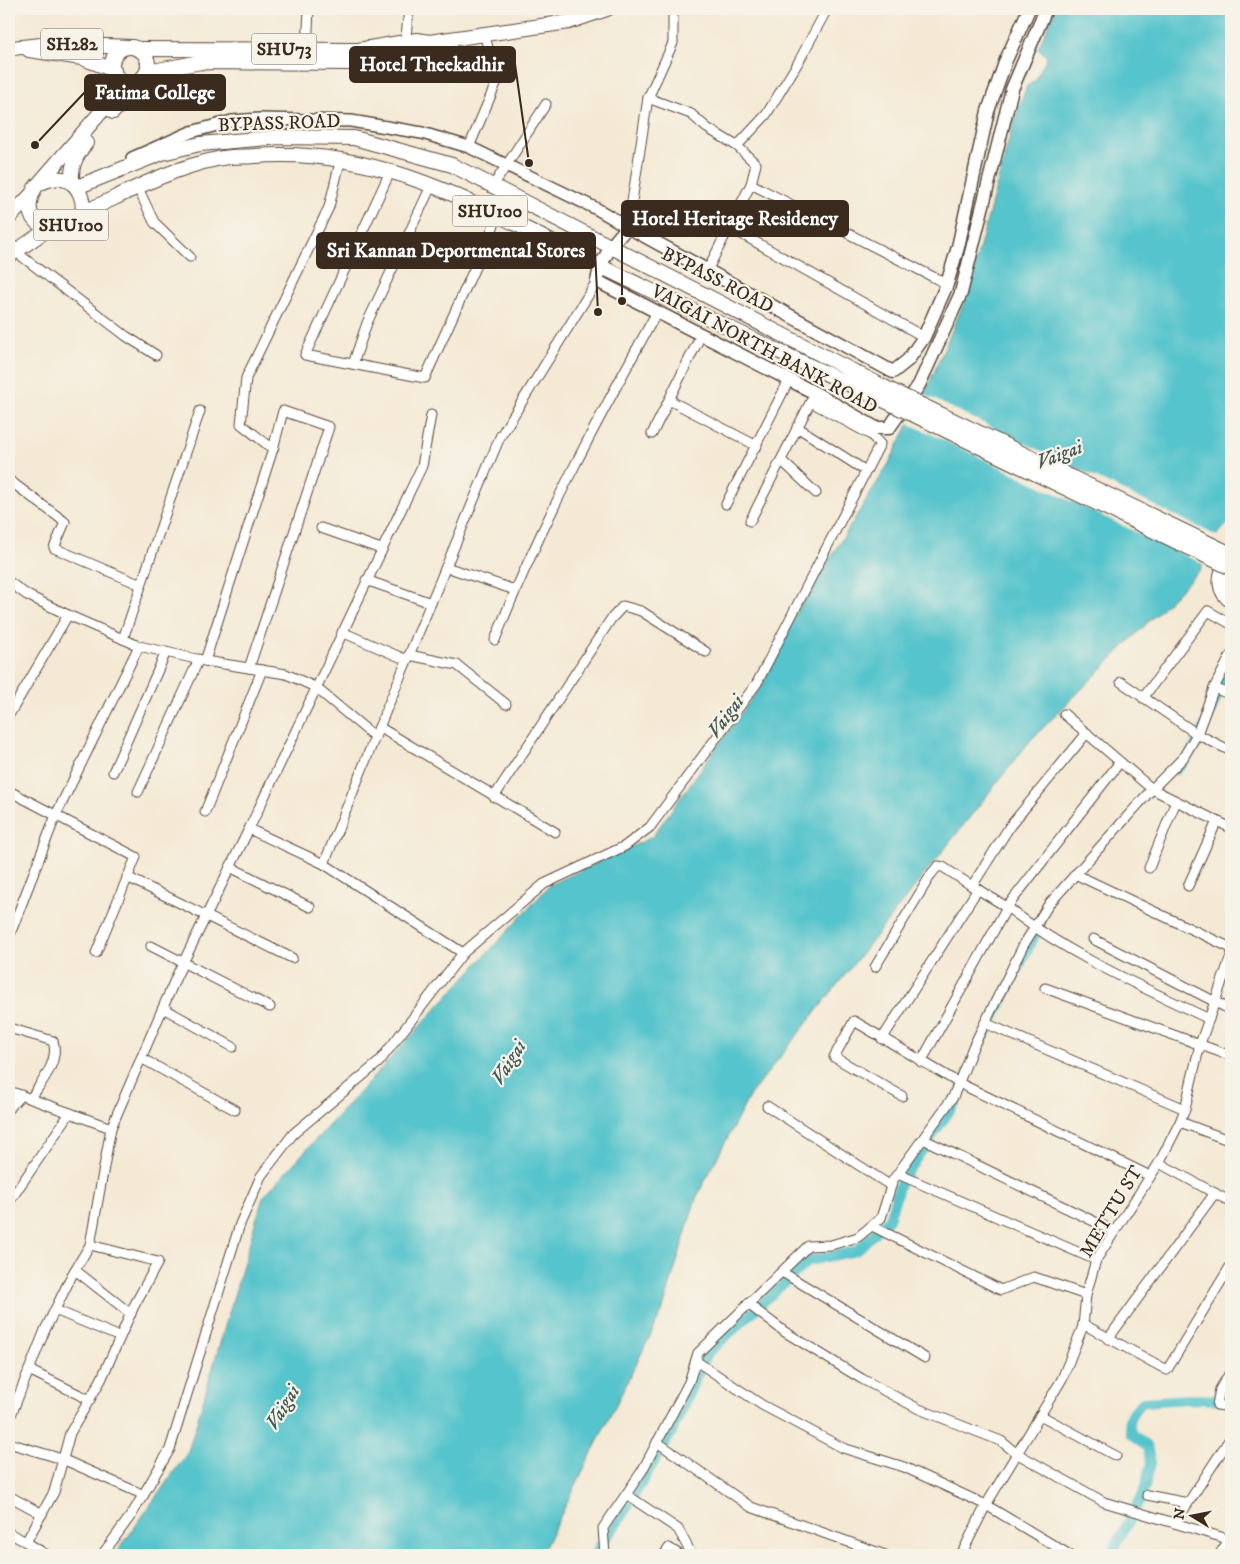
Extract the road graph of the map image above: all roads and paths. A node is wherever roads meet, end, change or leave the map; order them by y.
1 (309, 9) edge
2 (409, 9) edge
3 (606, 9) edge
4 (670, 9) edge
5 (827, 9) edge
6 (1029, 9) edge
7 (1046, 9) edge
8 (484, 33) junction
9 (10, 48) edge
10 (135, 48) junction
11 (405, 48) junction
12 (307, 49) junction
13 (117, 75) junction
14 (143, 76) junction
15 (648, 98) junction
16 (546, 104) dead end
17 (737, 146) junction
18 (469, 147) junction
19 (341, 158) junction
20 (507, 165) junction
21 (391, 170) junction
22 (112, 174) junction
23 (41, 182) junction
24 (432, 184) junction
25 (751, 184) junction
26 (74, 185) junction
27 (493, 186) junction
28 (138, 188) junction
29 (32, 195) junction
30 (80, 214) junction
31 (499, 214) junction
32 (9, 218) edge
33 (628, 227) junction
34 (729, 227) junction
35 (48, 229) junction
36 (612, 245) junction
37 (12, 254) edge
38 (190, 257) dead end
39 (600, 266) junction
40 (708, 269) junction
41 (596, 281) junction
42 (947, 284) junction
43 (657, 312) junction
44 (701, 335) junction
45 (924, 336) junction
46 (156, 355) dead end
47 (353, 364) junction
48 (789, 380) junction
49 (881, 392) junction
50 (813, 397) junction
51 (669, 400) junction
52 (200, 412) dead end
53 (432, 415) dead end
54 (797, 427) junction
55 (652, 434) dead end
56 (757, 446) junction
57 (273, 449) junction
58 (781, 460) junction
59 (866, 471) junction
60 (9, 480) edge
61 (816, 493) dead end
62 (726, 504) dead end
63 (750, 520) dead end
64 (321, 528) dead end
65 (1231, 547) edge
66 (381, 549) junction
67 (1231, 554) edge
68 (446, 567) junction
69 (1231, 568) edge
70 (366, 580) junction
71 (9, 582) edge
72 (141, 585) junction
73 (515, 590) junction
74 (1231, 601) edge
75 (431, 603) junction
76 (68, 615) junction
77 (1231, 624) edge
78 (342, 632) junction
79 (123, 639) junction
80 (495, 640) dead end
81 (139, 646) junction
82 (166, 652) junction
83 (706, 652) dead end
84 (1231, 655) edge
85 (408, 657) junction
86 (202, 660) junction
87 (249, 668) junction
88 (262, 670) junction
89 (1122, 682) dead end
90 (316, 687) junction
91 (1221, 691) edge
92 (1142, 698) junction
93 (506, 704) dead end
94 (1064, 714) dead end
95 (9, 715) edge
96 (379, 727) junction
97 (1086, 733) junction
98 (375, 736) junction
99 (1200, 736) junction
100 (1231, 751) edge
101 (1120, 762) junction
102 (113, 772) dead end
103 (1154, 790) junction
104 (9, 791) edge
105 (138, 792) dead end
106 (494, 797) junction
107 (1176, 801) junction
108 (205, 812) dead end
109 (56, 815) junction
110 (1217, 821) junction
111 (1231, 828) edge
112 (249, 829) junction
113 (555, 832) dead end
114 (324, 864) junction
115 (230, 867) junction
116 (1149, 868) dead end
117 (1078, 876) junction
118 (127, 877) junction
119 (1188, 886) dead end
120 (975, 888) junction
121 (1006, 907) junction
122 (310, 908) dead end
123 (206, 915) junction
124 (1037, 930) junction
125 (9, 937) edge
126 (1093, 939) dead end
127 (151, 946) dead end
128 (1231, 948) edge
129 (96, 953) dead end
130 (463, 953) junction
131 (1231, 956) edge
132 (292, 958) dead end
133 (183, 963) junction
134 (876, 967) dead end
135 (1045, 988) dead end
136 (1215, 1002) junction
137 (163, 1008) junction
138 (270, 1008) dead end
139 (1231, 1010) edge
140 (1209, 1019) junction
141 (988, 1024) junction
142 (9, 1028) edge
143 (882, 1039) junction
144 (1200, 1044) junction
145 (233, 1047) dead end
146 (1231, 1056) edge
147 (141, 1058) junction
148 (921, 1062) junction
149 (962, 1085) junction
150 (9, 1091) edge
151 (902, 1096) dead end
152 (26, 1097) junction
153 (767, 1106) dead end
154 (9, 1108) edge
155 (235, 1110) dead end
156 (1185, 1110) junction
157 (70, 1113) junction
158 (1180, 1122) junction
159 (111, 1128) junction
160 (926, 1141) junction
161 (1231, 1141) edge
162 (1159, 1163) junction
163 (899, 1175) junction
164 (1150, 1176) junction
165 (891, 1186) junction
166 (1215, 1193) junction
167 (9, 1202) edge
168 (1231, 1202) edge
169 (873, 1226) junction
170 (1114, 1232) junction
171 (90, 1245) junction
172 (1096, 1260) junction
173 (1231, 1265) edge
174 (75, 1270) junction
175 (784, 1273) junction
176 (1086, 1295) junction
177 (750, 1305) junction
178 (55, 1310) junction
179 (131, 1314) junction
180 (1083, 1324) junction
181 (120, 1337) junction
182 (1108, 1339) junction
183 (925, 1358) dead end
184 (697, 1362) junction
185 (29, 1370) junction
186 (1231, 1371) edge
187 (90, 1400) junction
188 (1231, 1407) edge
189 (1040, 1415) junction
190 (9, 1420) edge
191 (1231, 1437) edge
192 (9, 1443) edge
193 (658, 1443) junction
194 (1016, 1453) junction
195 (1116, 1456) dead end
196 (62, 1458) junction
197 (144, 1495) junction
198 (1147, 1495) dead end
199 (9, 1496) edge
200 (631, 1497) junction
201 (1188, 1503) junction
202 (986, 1505) junction
203 (42, 1514) junction
204 (1175, 1523) junction
205 (9, 1533) edge
206 (1231, 1539) edge
207 (26, 1542) junction
208 (47, 1555) edge
209 (102, 1555) edge
210 (605, 1555) edge
211 (664, 1555) edge
212 (680, 1555) edge
213 (692, 1555) edge
214 (885, 1555) edge
215 (961, 1555) edge
216 (1070, 1555) edge
217 (1219, 1555) edge

1 - 12 street
2 - 11 street
3 - 8 main road, SHU73
4 - 15 street
5 - 17 street
6 - 42 main road, VAIGAI NORTH BANK ROAD
7 - 50 main road, VAIGAI NORTH BANK ROAD
8 - 11 main road, SHU73
8 - 18 street
9 - 10 main road, SH282
9 - 13 main road, SH282
10 - 12 main road, SHU73
10 - 13 main road
10 - 14 main road
11 - 12 main road, SHU73
11 - 14 main road, SHU73
13 - 14 main road, SHU73
13 - 23 main road
14 - 26 main road
15 - 17 street
15 - 33 street
16 - 20 street
17 - 25 street
18 - 20 street
18 - 22 street
19 - 21 main road, BYPASS ROAD / SHU100
19 - 28 main road, BYPASS ROAD / SHU100
19 - 57 street
20 - 27 street
20 - 33 street
21 - 24 main road, BYPASS ROAD / SHU100
21 - 47 street
22 - 26 main road, BYPASS ROAD / SHU100
22 - 27 main road, BYPASS ROAD / SHU100
23 - 26 main road, SHU100
23 - 29 main road, SHU100
24 - 31 main road, BYPASS ROAD / SHU100
24 - 47 street
25 - 34 street
25 - 42 street
26 - 30 main road, SHU100
27 - 36 main road, BYPASS ROAD / SHU100
28 - 30 main road, BYPASS ROAD / SHU100
28 - 38 street
29 - 32 main road, SHU100
29 - 35 main road, SHU100
30 - 35 main road, SHU100
31 - 39 main road, BYPASS ROAD / SHU100
31 - 47 street
33 - 36 main road
33 - 40 main road, VAIGAI NORTH BANK ROAD
34 - 40 street
34 - 45 street
35 - 37 main road, SHU100
36 - 39 main road
36 - 49 main road, BYPASS ROAD / SHU100
37 - 46 street
39 - 41 main road
39 - 49 main road, BYPASS ROAD / SHU100
40 - 45 main road, VAIGAI NORTH BANK ROAD
41 - 43 main road, VAIGAI NORTH BANK ROAD
41 - 68 street
42 - 45 main road, VAIGAI NORTH BANK ROAD
43 - 44 main road, VAIGAI NORTH BANK ROAD
43 - 73 street
44 - 48 main road, VAIGAI NORTH BANK ROAD
44 - 51 street
48 - 50 main road, VAIGAI NORTH BANK ROAD
48 - 56 street
49 - 67 main road, SHU100, bridge
49 - 69 main road, SHU100, bridge
50 - 54 street
50 - 59 street
51 - 55 street
51 - 56 street
52 - 72 street
53 - 66 street
54 - 58 street
54 - 59 street
56 - 62 street
57 - 86 street
57 - 87 street
58 - 61 street
58 - 63 street
59 - 130 street
60 - 72 street
64 - 66 street
65 - 74 main road
66 - 70 street
68 - 73 street
68 - 75 street
70 - 75 street
70 - 78 street
71 - 76 street
72 - 79 street
73 - 80 street
75 - 85 street
76 - 79 street
76 - 95 street
77 - 92 street
78 - 85 street
78 - 90 street
79 - 81 street
81 - 82 street
81 - 109 street
82 - 86 street
82 - 102 street
83 - 106 street
84 - 91 street
85 - 93 street
85 - 96 street
86 - 87 street
86 - 105 street
87 - 88 street
88 - 90 street
88 - 108 street
89 - 92 street
90 - 98 street
90 - 112 street
91 - 99 street
92 - 99 street
94 - 97 street
96 - 98 street
96 - 106 street
97 - 101 street
97 - 120 street
98 - 114 street
99 - 100 street
99 - 103 street
101 - 103 street
101 - 121 street
103 - 107 street
103 - 117 street
104 - 109 street
106 - 113 street
107 - 110 street
107 - 116 street
109 - 118 street
109 - 125 street
110 - 111 street
110 - 119 street
112 - 114 street
112 - 115 street
114 - 130 street
115 - 122 street
115 - 123 street
117 - 124 street
117 - 128 street
118 - 123 street
118 - 129 street
120 - 121 street
120 - 134 street
120 - 143 street
121 - 124 street
121 - 148 street
123 - 132 street
123 - 133 street
124 - 140 street
124 - 141 street
126 - 136 street
127 - 133 street
130 - 197 street
131 - 136 street, METTU ST
133 - 137 street
133 - 138 street
135 - 144 street
136 - 139 street
136 - 140 street, METTU ST
137 - 145 street
137 - 147 street
140 - 144 street, METTU ST
141 - 149 street
141 - 156 street
142 - 152 street
143 - 148 street
143 - 151 street
144 - 146 street
144 - 156 street, METTU ST
147 - 155 street
147 - 159 street
148 - 149 street
149 - 160 street
149 - 164 street
150 - 152 street
152 - 154 street
152 - 157 street
153 - 165 street
156 - 158 street, METTU ST
157 - 159 street
157 - 167 street
158 - 161 street
158 - 162 street, METTU ST
159 - 171 street
160 - 163 street
160 - 170 street
162 - 164 street, METTU ST
162 - 166 street
163 - 165 street
163 - 172 street
164 - 170 street, METTU ST
165 - 169 street
166 - 168 street
166 - 182 street
169 - 175 street
169 - 176 street
170 - 172 street, METTU ST
171 - 174 street
171 - 179 street
172 - 176 street, METTU ST
173 - 182 street
174 - 178 street
174 - 179 street
175 - 177 street
175 - 183 street
176 - 180 street, METTU ST
177 - 184 street
177 - 194 street
178 - 181 street
178 - 185 street
179 - 181 street
180 - 182 street
180 - 189 street, METTU ST
181 - 187 street
184 - 193 street
184 - 202 street
185 - 187 street
185 - 190 street
186 - 188 street
187 - 196 street
189 - 194 street, METTU ST
189 - 195 street
191 - 201 street
192 - 196 street
193 - 200 street
193 - 214 street
194 - 202 street, METTU ST
194 - 204 street
196 - 197 street
196 - 203 street
197 - 209 street
198 - 201 street
199 - 203 street
200 - 210 street
200 - 213 street
201 - 204 street
202 - 215 street, METTU ST
202 - 216 street
203 - 207 street
204 - 206 street
205 - 207 street
206 - 217 street
207 - 208 street
211 - 212 street

